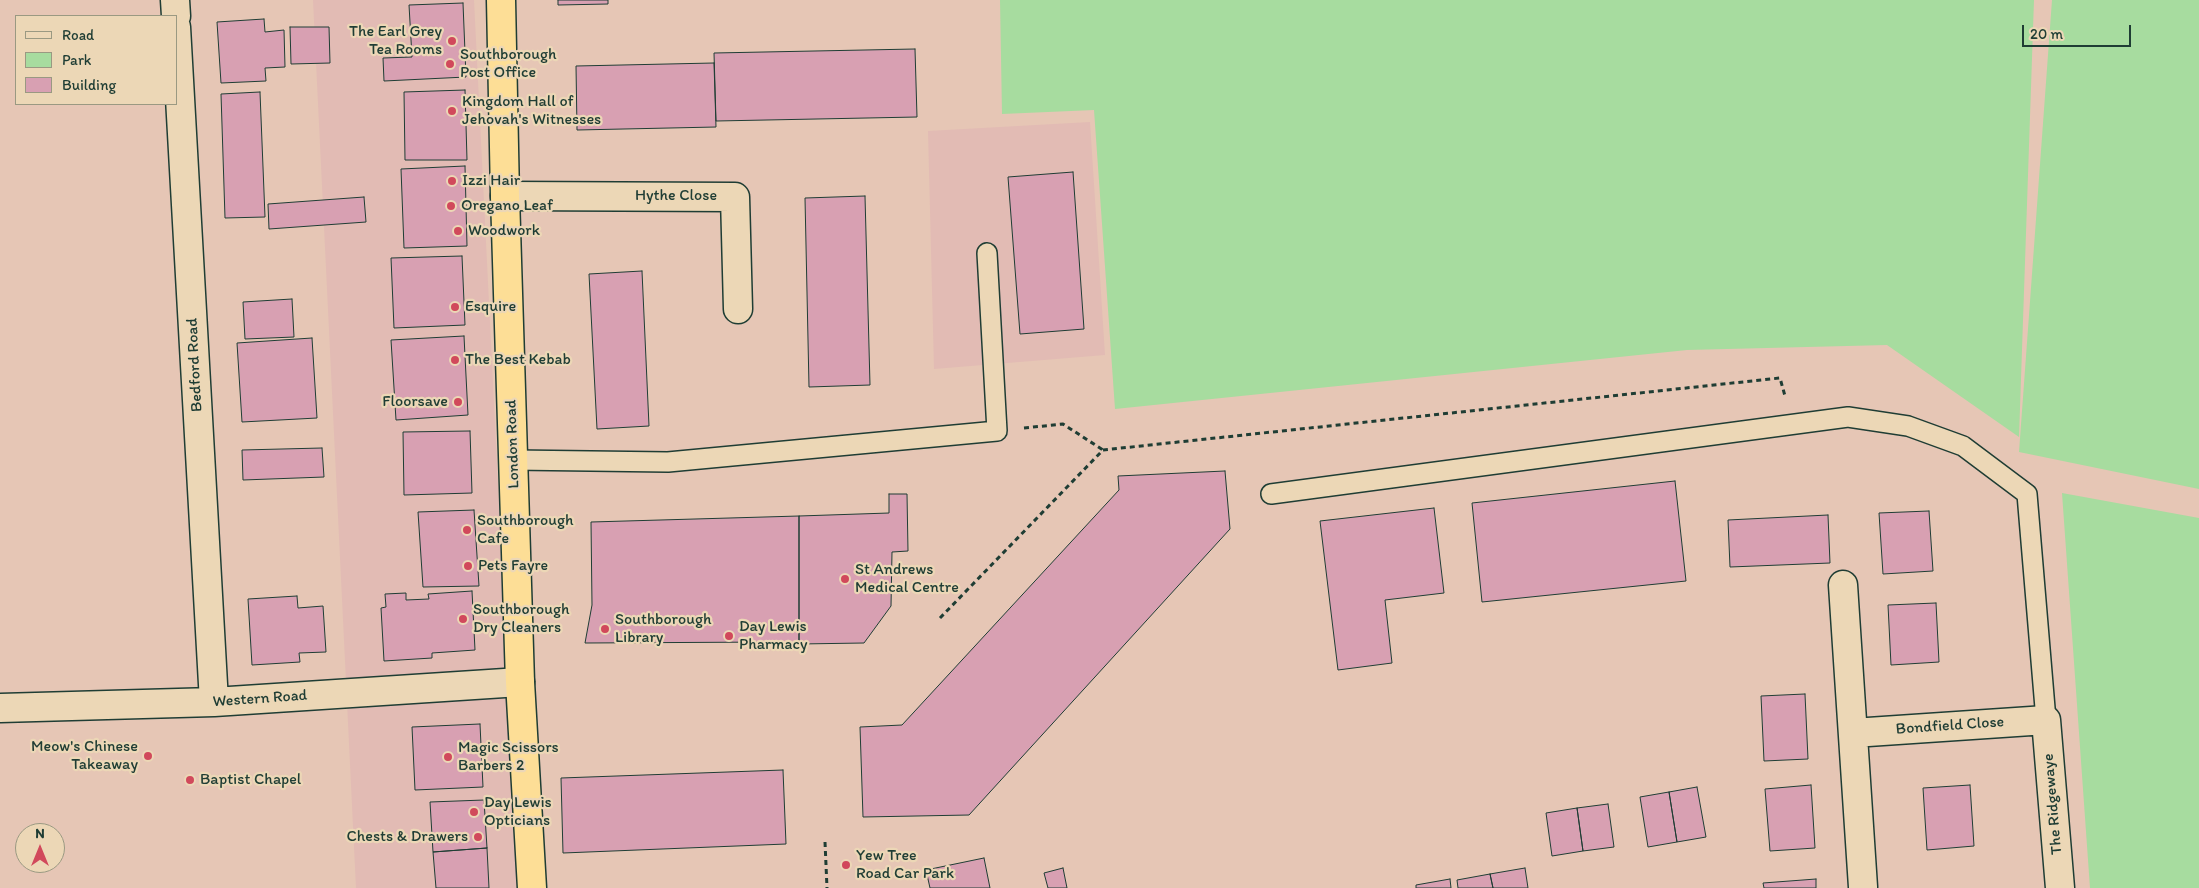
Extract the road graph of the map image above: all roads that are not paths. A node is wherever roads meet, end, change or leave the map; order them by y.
1 (175, 0) edge
2 (501, 0) edge
3 (176, 15) edge
4 (178, 63) edge
5 (505, 196) junction
6 (987, 253) dead end
7 (738, 309) dead end
8 (513, 460) junction
9 (1271, 494) dead end
10 (1843, 585) dead end
11 (520, 682) junction
12 (214, 702) junction
13 (0, 708) edge
14 (2046, 720) junction
15 (1853, 733) junction
16 (1863, 887) dead end
17 (532, 888) edge
18 (2060, 888) edge

1 - 3 street
2 - 5 highway, London Road
4 - 12 street, Bedford Road
5 - 7 street, Hythe Close
5 - 8 highway, London Road
6 - 8 lane
8 - 11 highway, London Road
9 - 14 lane
10 - 15 street
11 - 12 street, Western Road
11 - 17 highway, London Road
12 - 13 street, Western Road
14 - 15 street, Bondfield Close
14 - 18 street, The Ridgewaye
15 - 16 street

